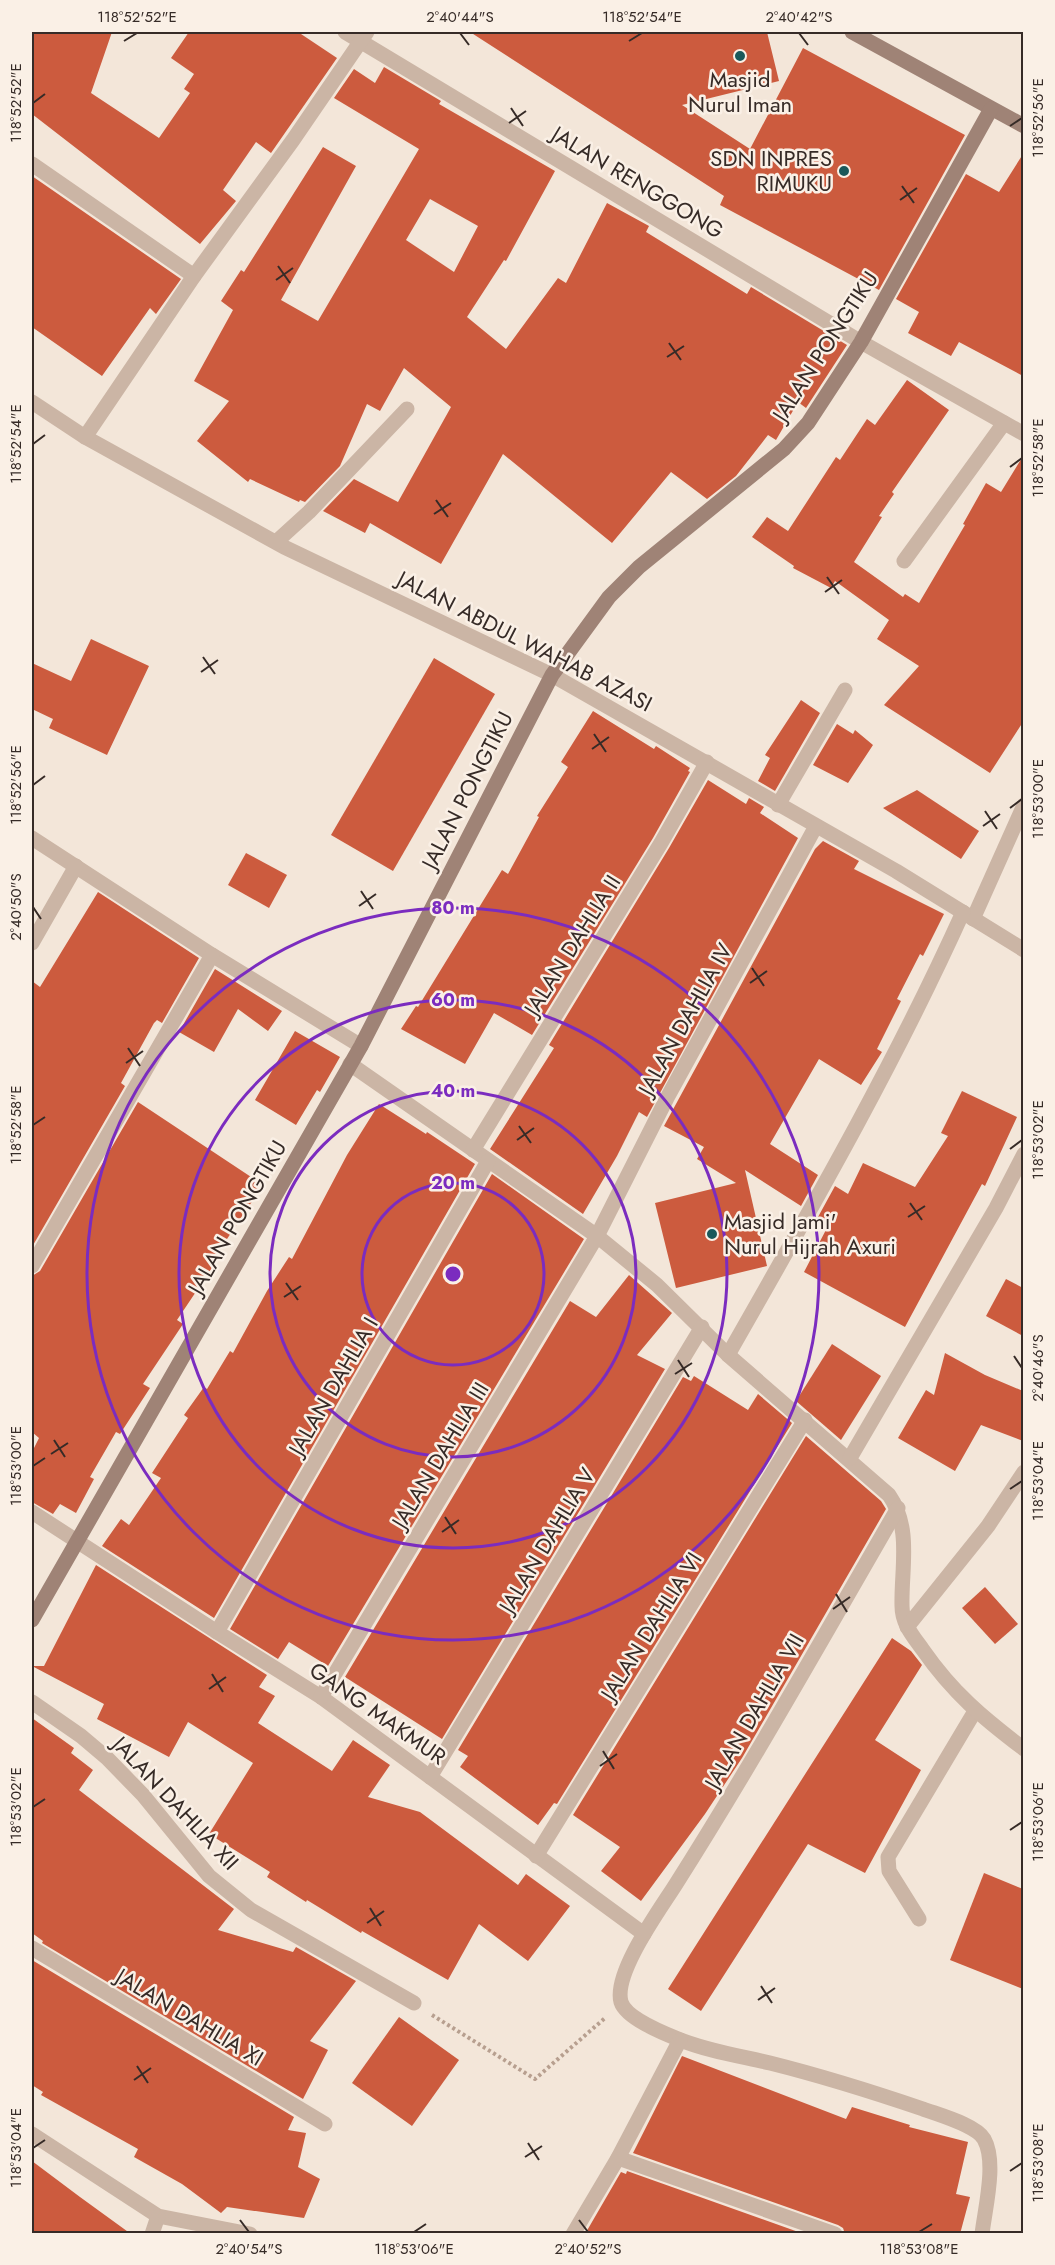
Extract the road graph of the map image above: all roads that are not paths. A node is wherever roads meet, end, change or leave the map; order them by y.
1 (345, 32) edge
2 (852, 32) edge
3 (364, 37) edge
4 (991, 109) junction
5 (1023, 126) edge
6 (32, 164) edge
7 (194, 276) junction
8 (861, 342) junction
9 (32, 402) edge
10 (407, 409) dead end
11 (1004, 423) junction
12 (1023, 434) edge
13 (85, 438) junction
14 (276, 542) junction
15 (904, 561) dead end
16 (552, 675) junction
17 (845, 690) dead end
18 (707, 762) junction
19 (778, 805) junction
20 (1023, 805) edge
21 (816, 826) junction
22 (32, 838) edge
23 (76, 866) junction
24 (968, 916) junction
25 (32, 943) edge
26 (1023, 950) edge
27 (212, 955) junction
28 (361, 1046) junction
29 (350, 1064) junction
30 (473, 1150) junction
31 (1023, 1154) edge
32 (488, 1161) junction
33 (597, 1236) junction
34 (32, 1266) edge
35 (702, 1327) junction
36 (728, 1355) junction
37 (805, 1420) junction
38 (850, 1458) junction
39 (1023, 1472) edge
40 (898, 1508) junction
41 (32, 1512) edge
42 (77, 1540) junction
43 (32, 1620) edge
44 (907, 1627) junction
45 (217, 1632) junction
46 (321, 1697) junction
47 (32, 1702) edge
48 (975, 1711) junction
49 (1023, 1749) edge
50 (430, 1777) junction
51 (536, 1856) junction
52 (919, 1918) dead end
53 (644, 1935) junction
54 (32, 1947) edge
55 (414, 2003) road end
56 (680, 2040) junction
57 (325, 2124) dead end
58 (32, 2134) edge
59 (618, 2158) junction
60 (158, 2216) junction
61 (152, 2234) edge
62 (250, 2234) edge
63 (573, 2234) edge
64 (835, 2234) edge
65 (982, 2234) edge

1 - 3 street, JALAN RENGGONG
2 - 4 street
3 - 7 street
3 - 8 street, JALAN RENGGONG
4 - 5 street
4 - 8 street, JALAN PONGTIKU
6 - 7 street
7 - 13 street
8 - 11 street, JALAN RENGGONG
8 - 16 street, JALAN PONGTIKU
9 - 13 street, JALAN ABDUL WAHAB AZASI
10 - 14 street
11 - 12 street, JALAN RENGGONG
11 - 15 street
13 - 14 street, JALAN ABDUL WAHAB AZASI
14 - 16 street, JALAN ABDUL WAHAB AZASI
16 - 18 street, JALAN ABDUL WAHAB AZASI
16 - 28 street, JALAN PONGTIKU
17 - 19 street
18 - 19 street, JALAN ABDUL WAHAB AZASI
18 - 30 street, JALAN DAHLIA II
19 - 21 street, JALAN ABDUL WAHAB AZASI
20 - 24 street
21 - 24 street, JALAN ABDUL WAHAB AZASI
21 - 33 street, JALAN DAHLIA IV
22 - 23 street
23 - 25 street
23 - 27 street
24 - 26 street, JALAN ABDUL WAHAB AZASI
24 - 36 street
27 - 28 street
27 - 34 street
28 - 29 street, JALAN PONGTIKU
29 - 30 street
29 - 42 street, JALAN PONGTIKU
30 - 32 street
31 - 38 street
32 - 33 street
32 - 45 street, JALAN DAHLIA I
33 - 35 street
33 - 46 street, JALAN DAHLIA III
35 - 36 street
35 - 50 street, JALAN DAHLIA V
36 - 37 street
37 - 38 street
37 - 51 street, JALAN DAHLIA VI
38 - 40 street
39 - 44 street
40 - 44 street
40 - 53 street, JALAN DAHLIA VII
41 - 42 street, GANG MAKMUR
42 - 43 street, JALAN PONGTIKU
42 - 45 street, GANG MAKMUR
44 - 48 street
45 - 46 street, GANG MAKMUR
46 - 50 street, GANG MAKMUR
47 - 55 street, JALAN DAHLIA XII
48 - 49 street
48 - 52 street
50 - 51 street, GANG MAKMUR
51 - 53 street, GANG MAKMUR
53 - 56 street, JALAN DAHLIA VII
54 - 57 street, JALAN DAHLIA XI
56 - 59 street
56 - 65 street
58 - 60 street
59 - 63 street
59 - 64 street
60 - 61 street
60 - 62 street

